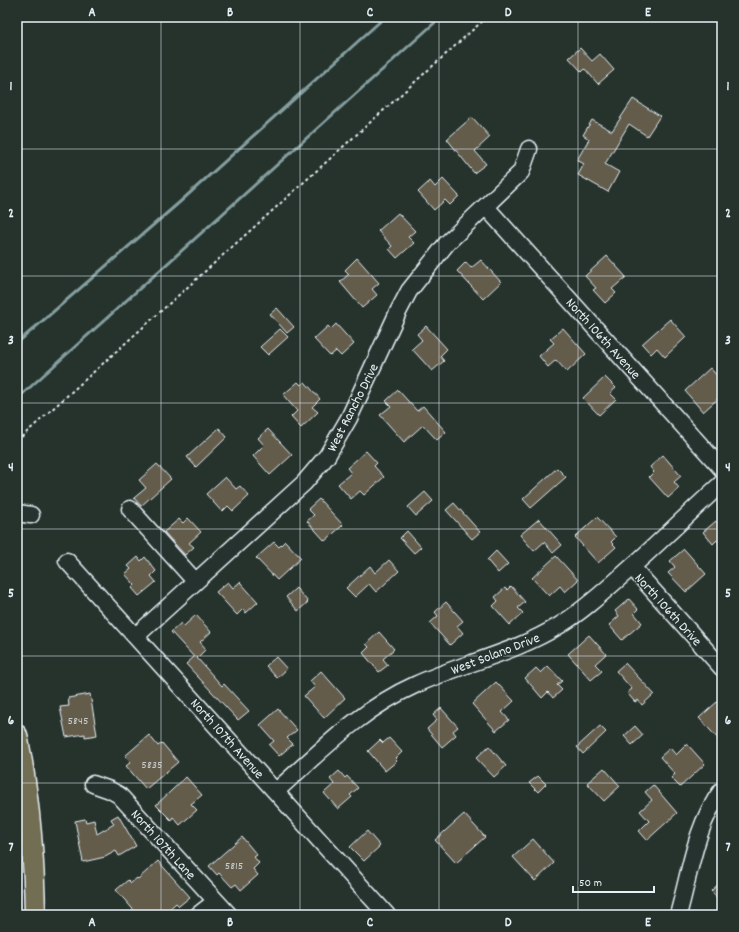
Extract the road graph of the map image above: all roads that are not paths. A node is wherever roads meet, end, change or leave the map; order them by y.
1 (529, 149) dead end
2 (486, 207) junction
3 (722, 469) edge
4 (722, 483) edge
5 (130, 509) dead end
6 (67, 561) dead end
7 (632, 567) junction
8 (195, 581) junction
9 (136, 636) junction
10 (722, 668) edge
11 (17, 735) edge
12 (92, 784) dead end
13 (276, 790) junction
14 (722, 790) edge
15 (216, 901) junction
16 (35, 915) edge
17 (198, 915) edge
18 (229, 915) edge
19 (387, 915) edge
20 (678, 915) edge

1 - 2 street, West Rancho Drive
2 - 3 street, North 106th Avenue
2 - 8 street, West Rancho Drive
4 - 7 street, West Solano Drive
5 - 8 street
6 - 9 street, North 107th Avenue
7 - 10 street, North 106th Drive
7 - 13 street, West Solano Drive
8 - 9 street, West Rancho Drive
9 - 13 street, North 107th Avenue
11 - 16 main road
12 - 15 street, North 107th Lane
13 - 19 street, North 107th Avenue
14 - 20 street
15 - 17 street
15 - 18 street, North 107th Lane

